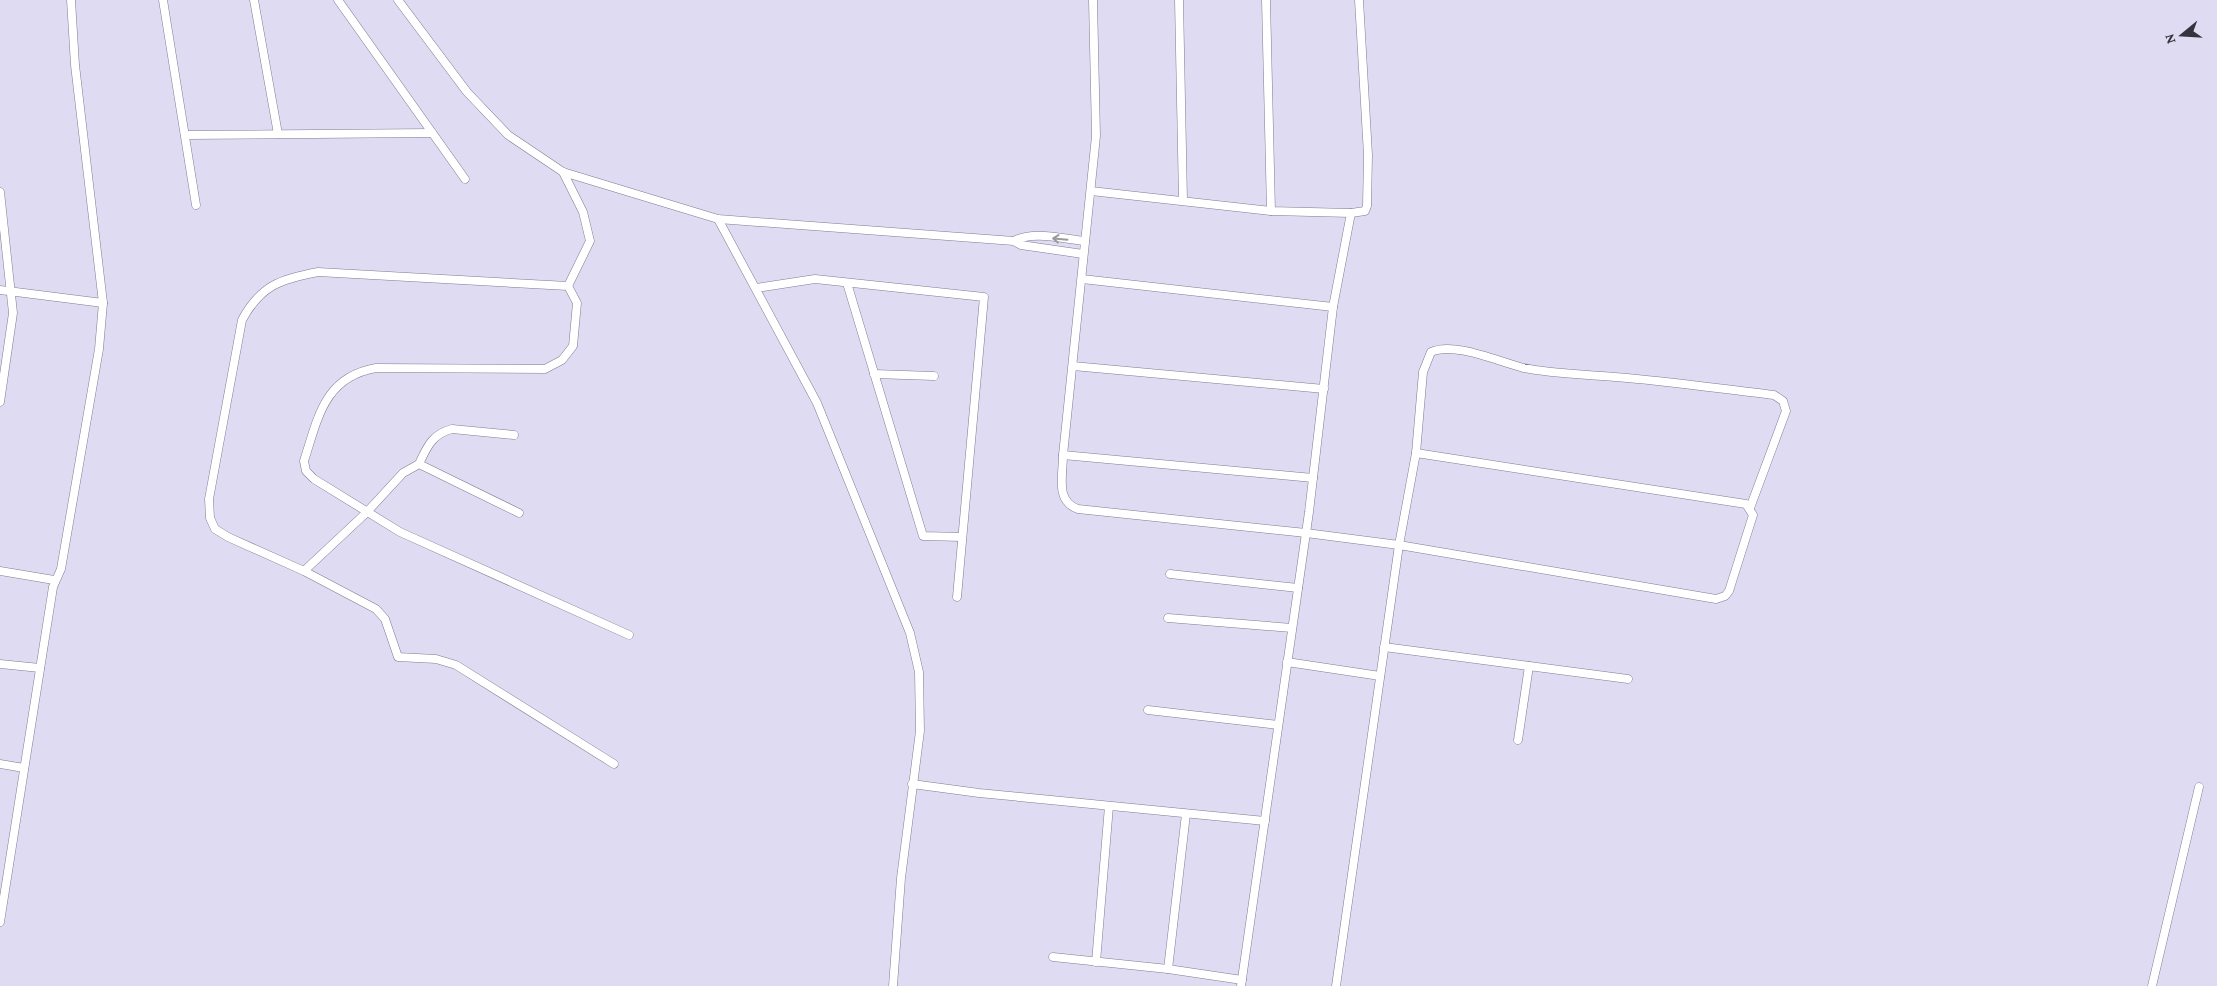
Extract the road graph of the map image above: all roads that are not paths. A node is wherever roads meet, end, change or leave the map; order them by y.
1 (71, 0) edge
2 (163, 0) edge
3 (254, 0) edge
4 (338, 0) edge
5 (398, 0) edge
6 (1093, 0) edge
7 (1179, 0) edge
8 (1266, 0) edge
9 (1359, 0) edge
10 (432, 133) junction
11 (278, 134) junction
12 (185, 135) junction
13 (563, 172) junction
14 (465, 179) dead end
15 (1091, 191) junction
16 (0, 192) edge
17 (1183, 200) junction
18 (196, 205) dead end
19 (1271, 211) junction
20 (1350, 213) junction
21 (718, 219) junction
22 (1014, 241) junction
23 (1085, 241) junction
24 (1083, 254) junction
25 (1082, 279) junction
26 (847, 283) junction
27 (568, 286) junction
28 (756, 288) junction
29 (0, 290) edge
30 (12, 292) junction
31 (102, 303) junction
32 (1333, 307) junction
33 (1073, 366) junction
34 (874, 374) junction
35 (934, 376) dead end
36 (1, 387) edge
37 (1324, 390) junction
38 (0, 402) edge
39 (514, 435) dead end
40 (1416, 453) junction
41 (1063, 455) junction
42 (419, 464) junction
43 (1313, 478) junction
44 (1750, 508) junction
45 (366, 513) junction
46 (519, 514) dead end
47 (1306, 533) junction
48 (962, 537) junction
49 (1399, 545) junction
50 (0, 571) edge
51 (304, 571) junction
52 (1170, 574) dead end
53 (54, 580) junction
54 (1298, 588) junction
55 (957, 597) dead end
56 (1168, 618) dead end
57 (1292, 628) junction
58 (629, 634) dead end
59 (1384, 648) junction
60 (1288, 662) junction
61 (0, 664) edge
62 (1529, 666) junction
63 (40, 668) junction
64 (1380, 676) junction
65 (1628, 679) dead end
66 (1148, 710) dead end
67 (1278, 725) junction
68 (1518, 740) dead end
69 (0, 764) edge
70 (614, 764) dead end
71 (24, 768) junction
72 (912, 784) junction
73 (2198, 787) dead end
74 (1109, 806) junction
75 (1186, 814) junction
76 (1265, 821) junction
77 (0, 863) edge
78 (9, 864) junction
79 (0, 922) edge
80 (1053, 957) dead end
81 (1096, 962) junction
82 (1168, 969) junction
83 (1241, 983) edge
84 (893, 986) edge
85 (1336, 986) edge
86 (2152, 986) edge

1 - 31 street
2 - 12 street
3 - 11 street
4 - 10 street
5 - 13 street
6 - 15 street
7 - 17 street
8 - 19 street
9 - 20 street
10 - 11 street
10 - 14 street
11 - 12 street
12 - 18 street
13 - 21 street
13 - 27 street
15 - 17 street
15 - 23 street
16 - 30 street
17 - 19 street
19 - 20 street
20 - 32 street
21 - 22 street
21 - 28 street
23 -> 22 street
22 - 24 street
23 - 24 street
24 - 25 street
25 - 32 street
25 - 33 street
26 - 28 street
26 - 34 street
26 - 48 street
27 - 45 street
27 - 51 street
28 - 72 street
29 - 30 street
30 - 31 street
30 - 36 street
31 - 53 street
32 - 37 street
33 - 37 street
33 - 41 street
34 - 35 street
34 - 48 street
36 - 38 street
37 - 43 street
39 - 42 street
40 - 44 street
40 - 44 street
40 - 49 street
41 - 43 street
41 - 47 street
42 - 45 street
42 - 46 street
43 - 47 street
44 - 49 street
45 - 51 street
45 - 58 street
47 - 49 street
47 - 54 street
48 - 55 street
49 - 59 street
50 - 53 street
51 - 70 street
52 - 54 street
53 - 63 street
54 - 57 street
56 - 57 street
57 - 60 street
59 - 62 street
59 - 64 street
60 - 64 street
60 - 67 street
61 - 63 street
62 - 65 street
62 - 68 street
63 - 71 street
64 - 85 street
66 - 67 street
67 - 76 street
69 - 71 street
71 - 78 street
72 - 74 street
72 - 84 street
73 - 86 street
74 - 75 street
74 - 81 street
75 - 76 street
75 - 82 street
76 - 83 street
77 - 78 street
78 - 79 street
80 - 81 street
81 - 82 street
82 - 83 street

